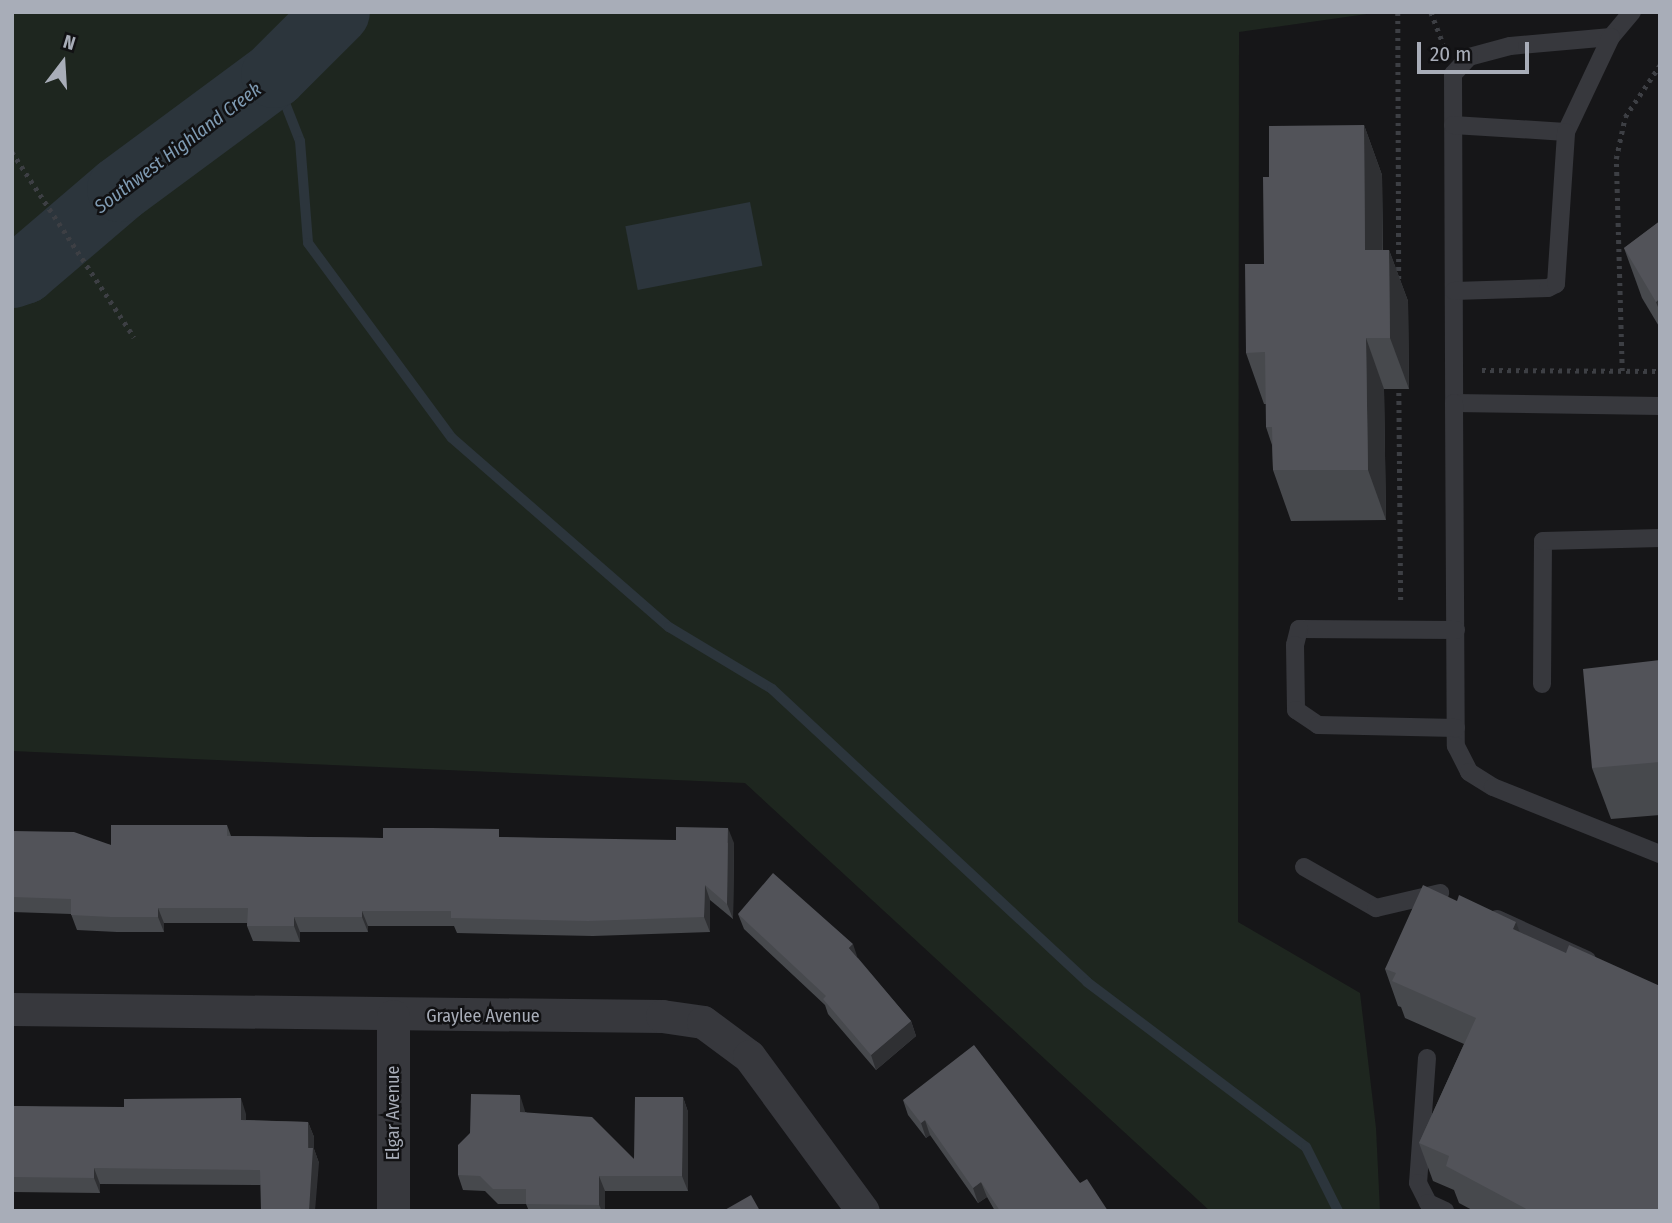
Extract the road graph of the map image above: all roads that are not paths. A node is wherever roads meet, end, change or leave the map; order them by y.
1 (1632, 12) edge
2 (1611, 37) junction
3 (1453, 125) junction
4 (1566, 132) junction
5 (1454, 291) junction
6 (1454, 403) junction
7 (1660, 406) edge
8 (1660, 537) edge
9 (1456, 630) junction
10 (1542, 684) dead end
11 (1456, 728) junction
12 (1660, 854) edge
13 (1304, 867) dead end
14 (1610, 971) edge
15 (12, 1009) edge
16 (393, 1016) junction
17 (1427, 1058) dead end
18 (393, 1211) edge
19 (863, 1211) edge
20 (1445, 1211) edge

1 - 2 lane
2 - 3 lane
2 - 4 lane
3 - 4 lane
3 - 5 lane
4 - 5 lane
5 - 6 lane
6 - 7 lane
6 - 9 lane
8 - 10 lane
9 - 11 lane
9 - 11 lane
11 - 12 lane
13 - 14 lane
15 - 16 street, Graylee Avenue
16 - 18 street, Elgar Avenue
16 - 19 street, Graylee Avenue
17 - 20 lane

